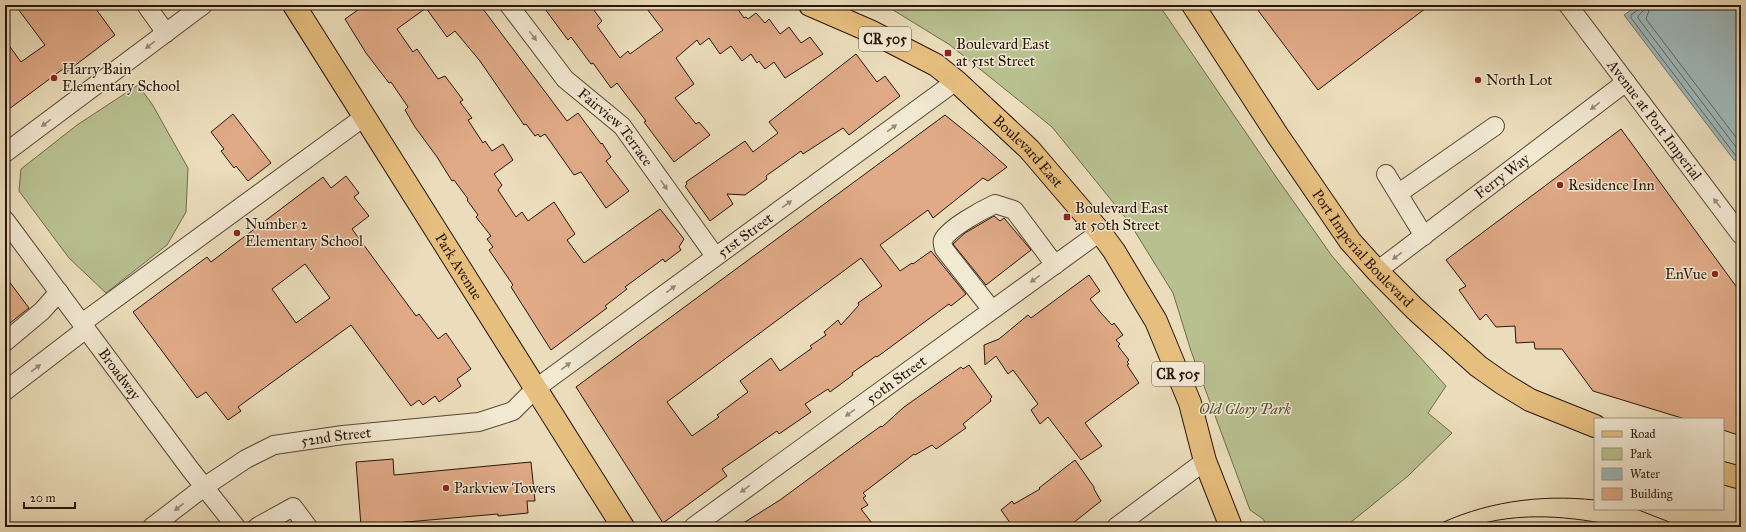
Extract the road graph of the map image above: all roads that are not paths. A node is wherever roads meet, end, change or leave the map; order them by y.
1 (146, 5) edge
2 (204, 5) edge
3 (294, 5) edge
4 (509, 5) edge
5 (810, 5) edge
6 (1193, 5) edge
7 (1568, 5) edge
8 (166, 33) junction
9 (956, 81) junction
10 (1626, 82) junction
11 (364, 117) junction
12 (1495, 126) dead end
13 (5, 153) edge
14 (1386, 174) dead end
15 (1399, 193) junction
16 (5, 220) edge
17 (1100, 232) junction
18 (1741, 234) edge
19 (1424, 236) junction
20 (715, 256) junction
21 (1055, 265) junction
22 (1378, 271) junction
23 (60, 292) junction
24 (992, 310) junction
25 (84, 326) junction
26 (5, 342) edge
27 (535, 389) junction
28 (5, 391) edge
29 (1594, 426) edge
30 (1205, 461) junction
31 (1724, 473) edge
32 (1741, 478) edge
33 (204, 487) junction
34 (152, 527) edge
35 (236, 527) edge
36 (257, 527) edge
37 (308, 527) edge
38 (623, 527) edge
39 (693, 527) edge
40 (1116, 527) edge
41 (1231, 527) edge

1 - 8 street
2 - 8 street
3 - 11 main road, Park Avenue
4 -> 20 street, Fairview Terrace
5 - 9 main road, Boulevard East / CR 505
6 - 22 main road, Port Imperial Boulevard
7 - 10 street, Avenue at Port Imperial
8 -> 13 street
9 - 17 main road, Boulevard East / CR 505
20 -> 9 street, 51st Street
18 -> 10 street, Avenue at Port Imperial
10 -> 19 street, Ferry Way
11 - 25 street
11 - 27 main road, Park Avenue
12 - 15 street
14 - 15 street
15 - 19 street
16 - 23 street, Broadway
17 - 21 street, 50th Street
17 - 30 main road, Boulevard East / CR 505
19 -> 22 street, Ferry Way
27 -> 20 street, 51st Street
21 -> 24 street, 50th Street
21 - 24 street
22 - 29 main road, Port Imperial Boulevard
23 - 25 street, Broadway
23 - 26 street
24 -> 39 street, 50th Street
28 -> 25 street
25 - 33 street, Broadway
27 - 33 street, 52nd Street
27 - 38 main road, Park Avenue
30 - 40 street
30 - 41 main road, Boulevard East / CR 505
31 - 32 main road
33 -> 34 street, 52nd Street
33 - 35 street, Broadway
36 - 37 street

